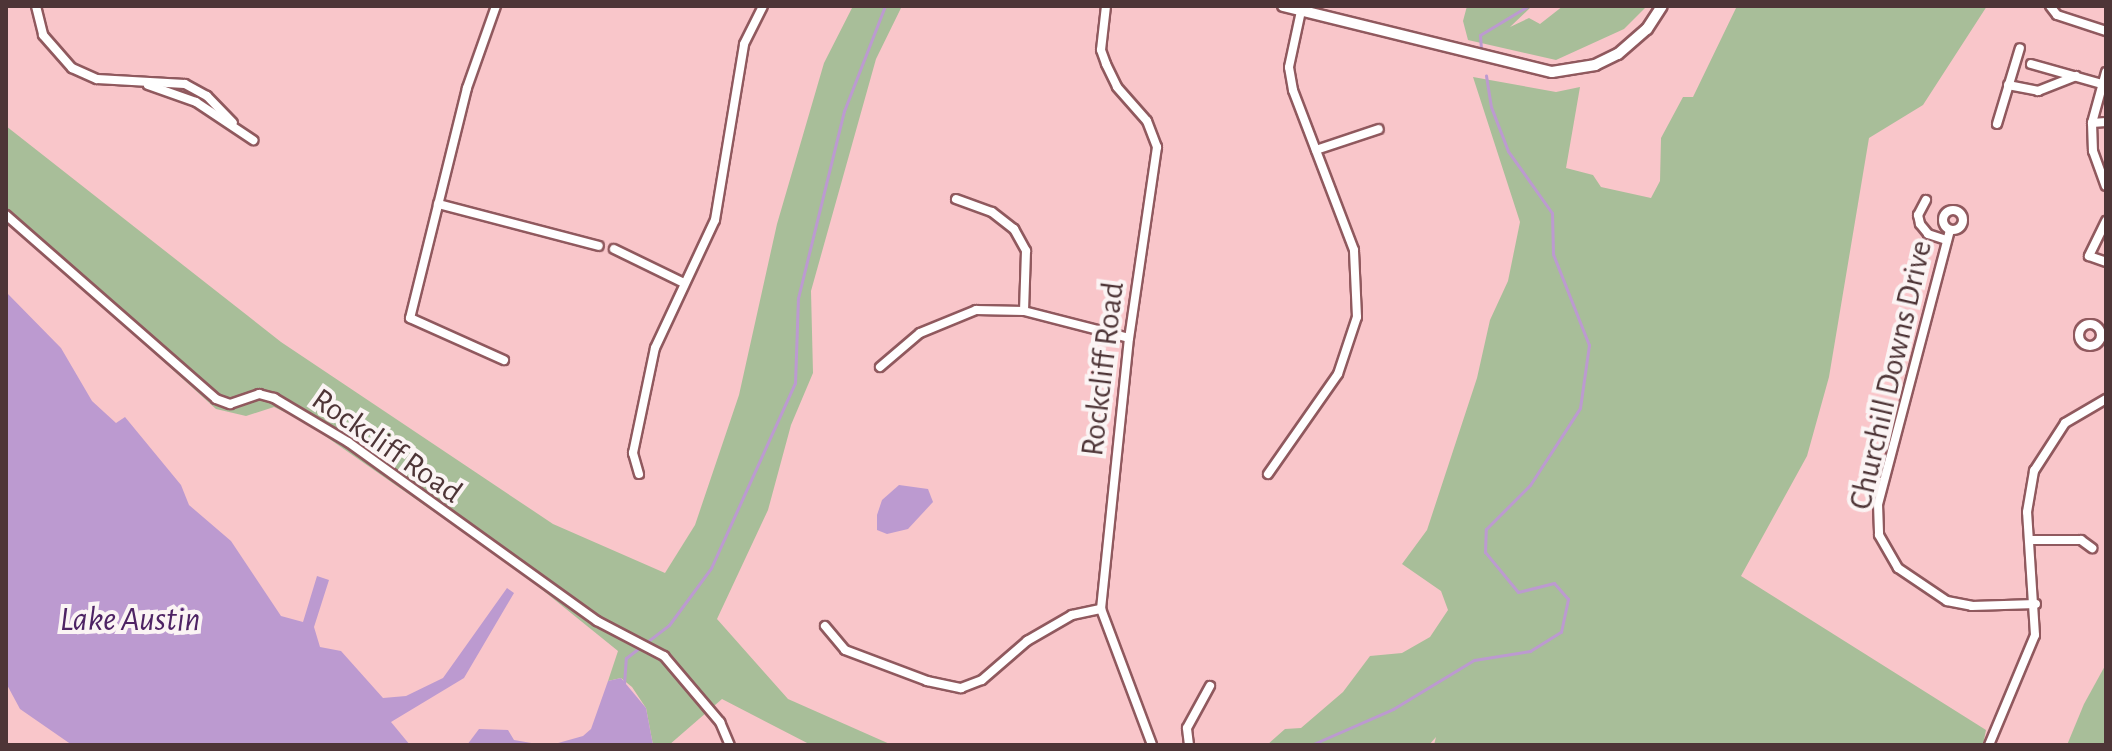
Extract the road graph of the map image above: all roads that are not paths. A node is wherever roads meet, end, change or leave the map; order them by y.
1 (36, 6) edge
2 (496, 6) edge
3 (763, 6) edge
4 (1106, 6) edge
5 (1283, 6) edge
6 (1662, 6) edge
7 (2050, 6) edge
8 (1301, 11) junction
9 (2106, 31) edge
10 (2020, 48) dead end
11 (2031, 64) dead end
12 (2106, 72) edge
13 (2077, 76) junction
14 (2102, 84) junction
15 (2008, 85) junction
16 (2106, 122) edge
17 (2092, 123) junction
18 (1997, 124) dead end
19 (1379, 129) dead end
20 (253, 140) dead end
21 (1316, 150) junction
22 (2106, 186) edge
23 (956, 199) dead end
24 (1926, 200) dead end
25 (438, 204) junction
26 (6, 215) edge
27 (2106, 221) edge
28 (1950, 230) dead end
29 (1947, 240) junction
30 (599, 246) dead end
31 (614, 249) dead end
32 (2106, 262) edge
33 (684, 283) junction
34 (1024, 311) junction
35 (1129, 338) junction
36 (504, 360) dead end
37 (880, 367) dead end
38 (2106, 399) edge
39 (639, 474) dead end
40 (1268, 474) dead end
41 (2030, 540) junction
42 (2092, 548) dead end
43 (2036, 604) junction
44 (1101, 609) junction
45 (825, 626) dead end
46 (1210, 686) dead end
47 (730, 745) edge
48 (1152, 745) edge
49 (1189, 745) edge
50 (1989, 745) edge

1 - 20 street
2 - 25 street
3 - 33 street
4 - 35 street, Rockcliff Road
5 - 8 street
6 - 8 street
7 - 9 street
8 - 21 street
10 - 15 street
11 - 13 street
12 - 14 street
13 - 14 street
13 - 15 street
14 - 17 street
15 - 18 street
16 - 17 street
17 - 22 street
19 - 21 street
21 - 40 street
23 - 34 street
24 - 29 street
25 - 30 street
25 - 36 street
26 - 47 street, Rockcliff Road
27 - 32 street
28 - 29 street, Churchill Downs Drive
29 - 43 street, Churchill Downs Drive
31 - 33 street
33 - 39 street
34 - 35 street
34 - 37 street
35 - 44 street, Rockcliff Road
38 - 41 street
41 - 42 street
41 - 43 street
43 - 50 street
44 - 45 street
44 - 48 street, Rockcliff Road
46 - 49 street

